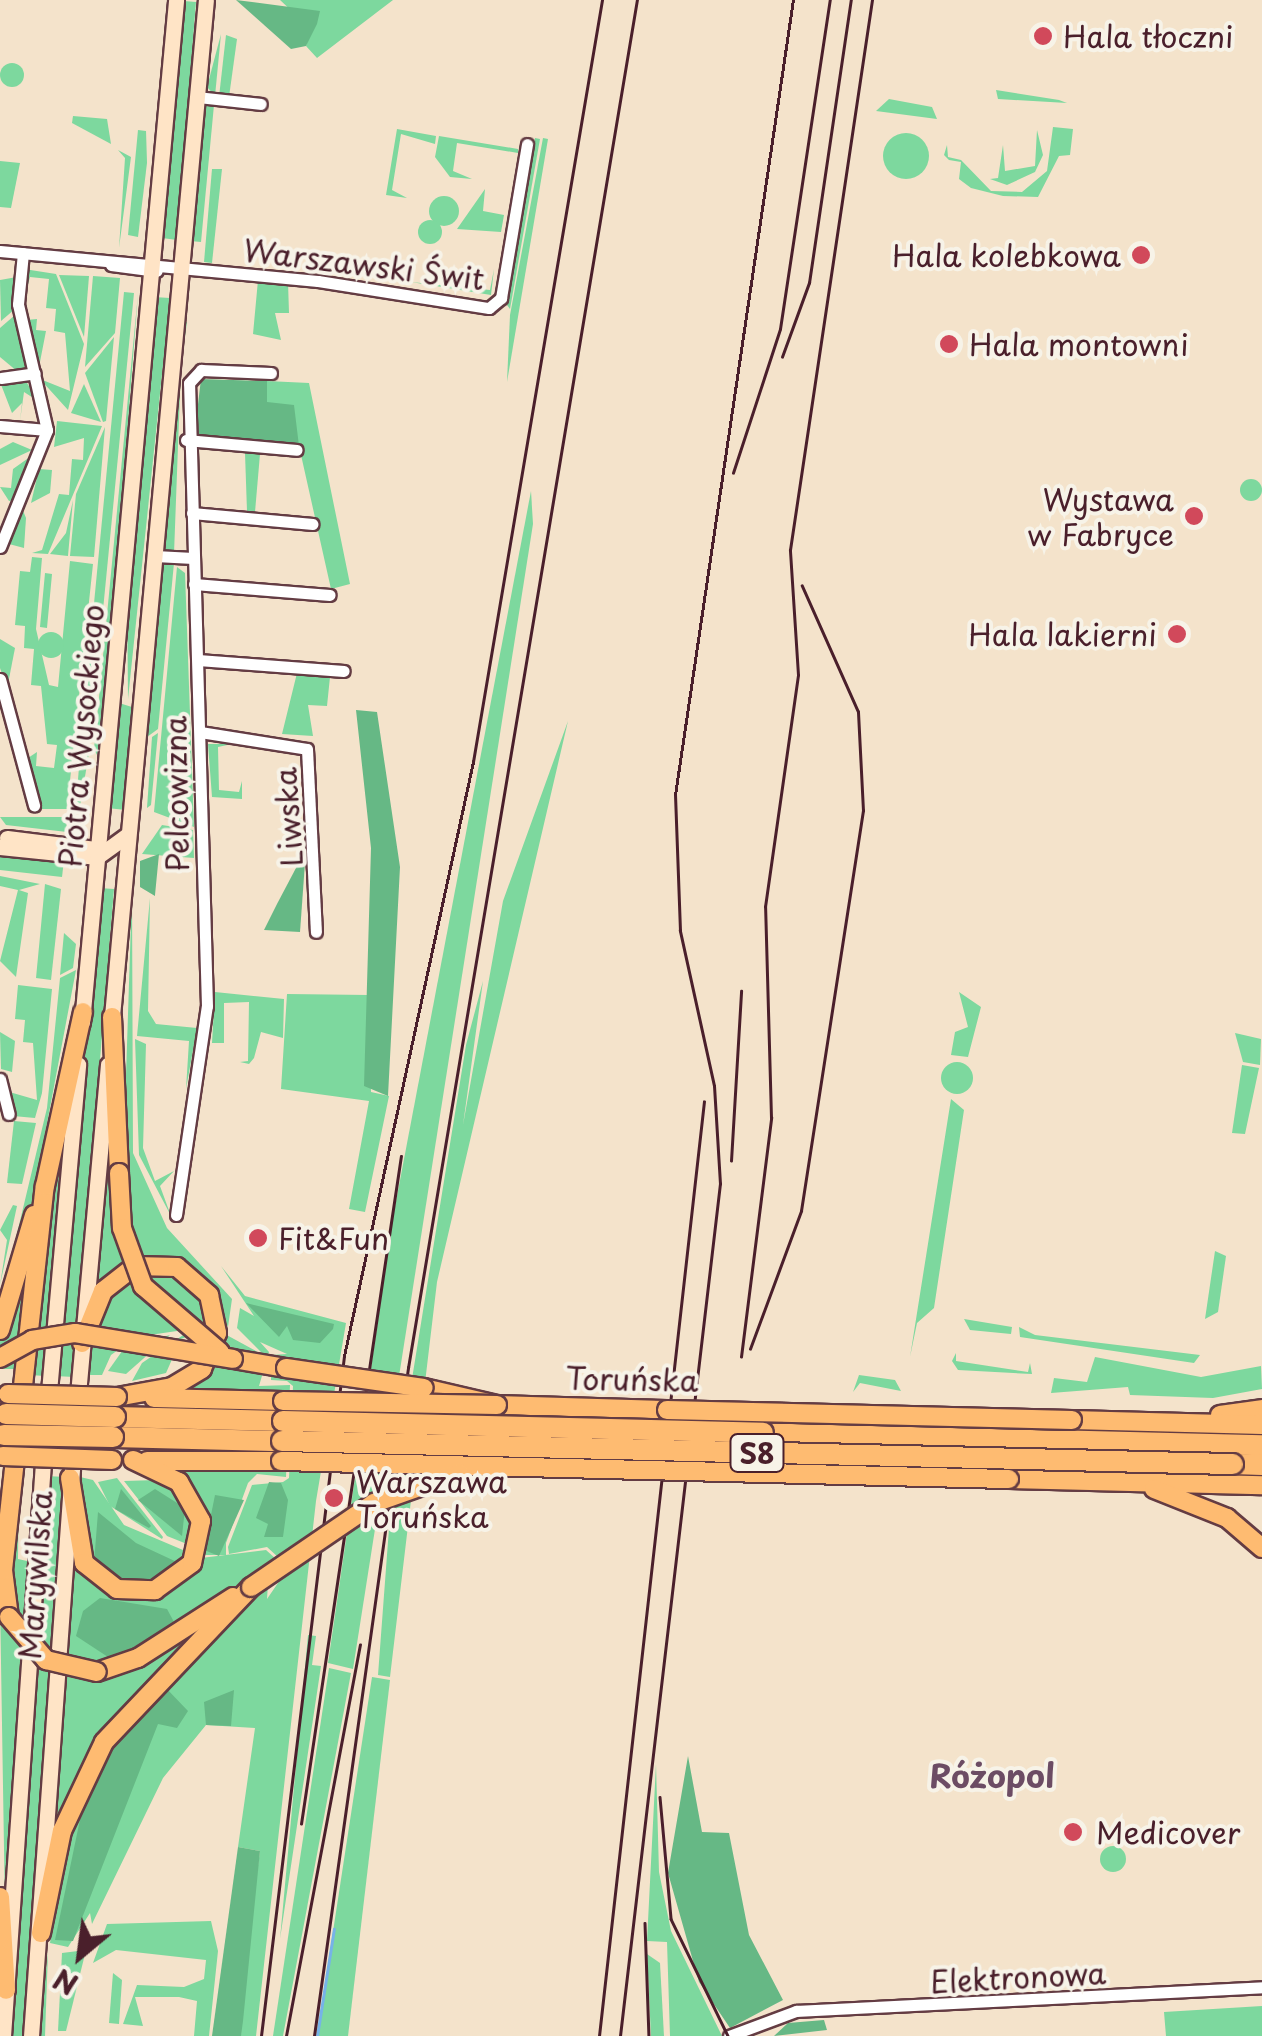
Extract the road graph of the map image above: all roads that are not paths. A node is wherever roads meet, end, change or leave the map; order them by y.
1 (176, 0) edge
2 (206, 0) edge
3 (198, 97) junction
4 (260, 104) dead end
5 (527, 144) dead end
6 (0, 252) edge
7 (22, 254) junction
8 (152, 268) junction
9 (181, 268) junction
10 (34, 373) junction
11 (271, 373) dead end
12 (1, 378) edge
13 (0, 426) edge
14 (44, 430) junction
15 (186, 440) junction
16 (297, 450) dead end
17 (192, 514) junction
18 (312, 524) dead end
19 (0, 547) edge
20 (154, 556) junction
21 (193, 558) junction
22 (194, 584) junction
23 (330, 595) dead end
24 (198, 660) junction
25 (344, 672) dead end
26 (0, 679) edge
27 (113, 685) junction
28 (142, 691) junction
29 (200, 732) junction
30 (34, 805) dead end
31 (130, 822) junction
32 (0, 838) edge
33 (0, 846) edge
34 (101, 853) junction
35 (124, 887) junction
36 (316, 932) dead end
37 (82, 1012) junction
38 (112, 1016) junction
39 (0, 1079) edge
40 (9, 1114) dead end
41 (44, 1186) junction
42 (176, 1215) dead end
43 (0, 1330) edge
44 (82, 1343) junction
45 (0, 1358) edge
46 (233, 1359) junction
47 (497, 1405) junction
48 (1262, 1409) edge
49 (115, 1417) junction
50 (3, 1425) edge
51 (1262, 1425) edge
52 (282, 1431) junction
53 (1262, 1445) edge
54 (1233, 1446) junction
55 (133, 1460) junction
56 (1262, 1465) edge
57 (524, 1467) junction
58 (41, 1478) joint
59 (70, 1478) junction
60 (1094, 1481) junction
61 (1262, 1485) edge
62 (1262, 1548) edge
63 (251, 1587) junction
64 (0, 1897) edge
65 (41, 1933) junction
66 (1262, 1987) edge
67 (6, 1990) junction
68 (3, 2036) edge
69 (31, 2036) edge
70 (729, 2036) edge

1 - 8 main road, Piotra Wysockiego
2 - 3 main road, Piotra Wysockiego
3 - 4 street
3 - 9 main road, Piotra Wysockiego
5 - 9 street, Warszawski Świt
6 - 7 street
7 - 8 street
7 - 10 street
8 - 9 street
8 - 27 main road, Piotra Wysockiego
9 - 20 main road, Piotra Wysockiego
10 - 12 street
10 - 14 street
11 - 15 street, Pelcowizna
13 - 14 street
14 - 19 street
15 - 16 street
15 - 17 street, Pelcowizna
17 - 18 street
17 - 21 street, Pelcowizna
20 - 21 street
20 - 28 main road, Piotra Wysockiego
21 - 22 street, Pelcowizna
22 - 23 street
22 - 24 street, Pelcowizna
24 - 25 street
24 - 29 street, Pelcowizna
26 - 30 street
27 - 28 main road
27 - 34 main road, Piotra Wysockiego
28 - 31 main road, Piotra Wysockiego
29 - 36 street, Liwska
29 - 42 street, Pelcowizna
31 - 34 main road
31 - 35 main road, Piotra Wysockiego
32 - 34 main road
33 - 34 main road
34 - 35 main road
34 - 37 main road, Piotra Wysockiego
35 - 38 main road, Piotra Wysockiego
37 - 41 main road
37 - 58 main road, Piotra Wysockiego
38 - 44 main road, Piotra Wysockiego
38 - 46 main road, bridge
39 - 40 street
41 - 43 main road
41 - 63 main road, bridge
44 - 49 main road
44 - 59 main road, Piotra Wysockiego
45 - 46 main road, bridge
46 - 47 main road, bridge
47 - 52 main road, Toruńska, bridge
47 - 54 main road, Toruńska, bridge
48 - 54 main road
49 - 50 highway, Toruńska / S8, bridge
49 - 52 highway, Toruńska / S8
50 - 55 main road, Toruńska, bridge
51 - 54 main road, Toruńska
52 - 54 highway, Toruńska / S8, bridge
52 - 55 main road, Toruńska
52 - 57 main road, Toruńska, bridge
53 - 54 highway, Toruńska / S8
54 - 56 highway, Toruńska / S8
54 - 60 main road, Toruńska
54 - 61 main road, Toruńska
55 - 59 main road
57 - 60 main road, Toruńska, bridge
57 - 63 main road, bridge
58 - 67 main road, Marywilska
59 - 65 main road, Marywilska
60 - 62 main road
63 - 65 main road
64 - 67 main road
65 - 69 main road, Marywilska
66 - 70 street, Elektronowa
67 - 68 main road, Marywilska

